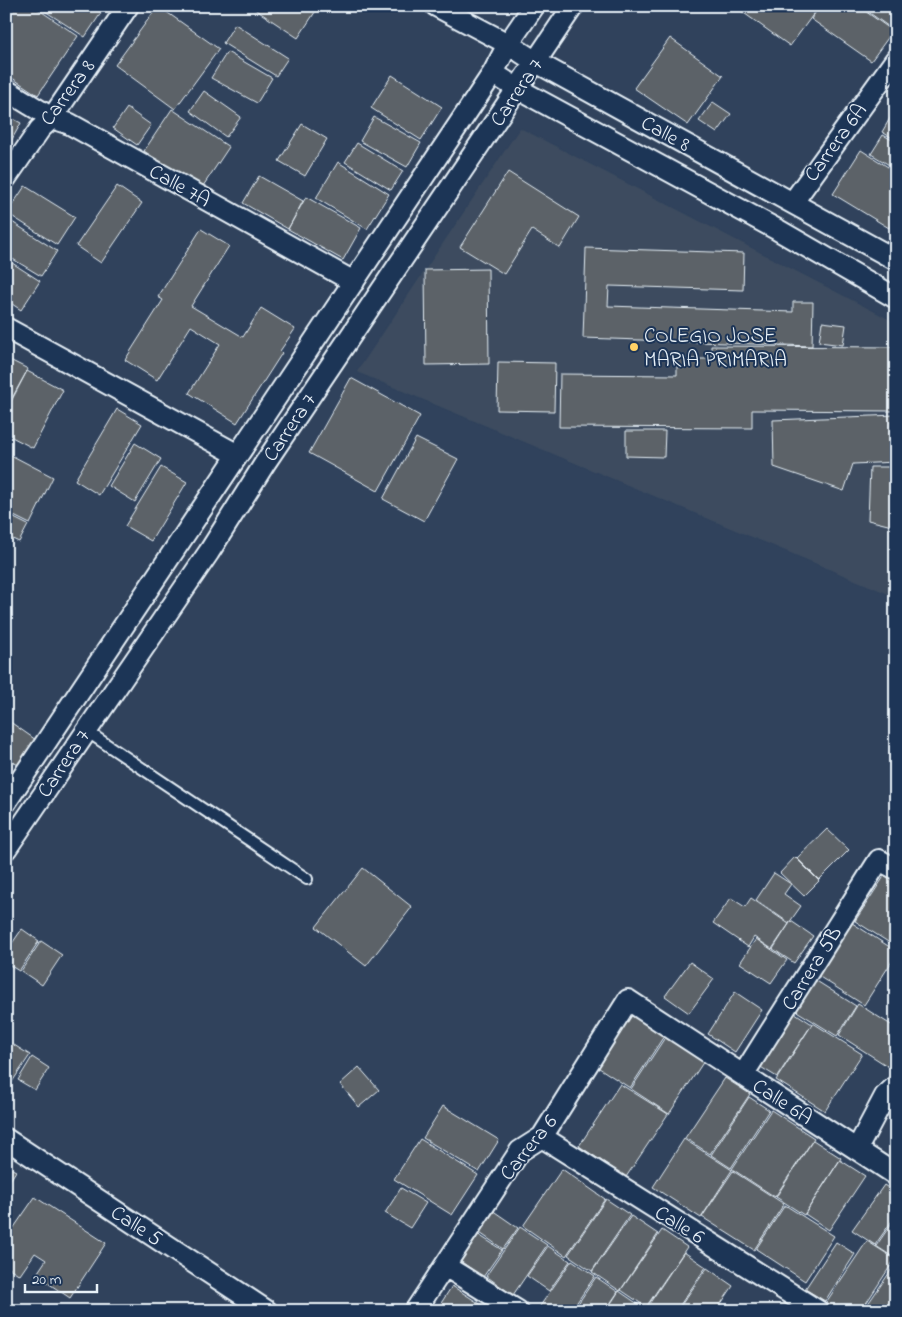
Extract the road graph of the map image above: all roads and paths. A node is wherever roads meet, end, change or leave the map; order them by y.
1 (128, 6) edge
2 (436, 6) edge
3 (534, 6) edge
4 (573, 6) edge
5 (508, 44) junction
6 (896, 58) edge
7 (536, 62) junction
8 (493, 73) junction
9 (518, 89) junction
10 (6, 90) edge
11 (52, 118) junction
12 (6, 178) edge
13 (793, 202) junction
14 (896, 260) edge
15 (354, 282) junction
16 (896, 298) edge
17 (6, 328) edge
18 (238, 455) junction
19 (85, 730) junction
20 (6, 802) edge
21 (9, 839) edge
22 (888, 865) edge
23 (307, 879) dead end
24 (670, 1028) joint
25 (743, 1075) junction
26 (896, 1086) edge
27 (542, 1137) junction
28 (6, 1139) edge
29 (857, 1149) junction
30 (896, 1176) edge
31 (445, 1266) junction
32 (268, 1311) edge
33 (415, 1311) edge
34 (518, 1311) edge
35 (818, 1311) edge

1 - 11 street, Carrera 8
2 - 5 street, Calle 8
3 - 5 street, Carrera 7
4 - 7 street, Carrera 7
5 - 7 street, Calle 8
5 - 8 street, Carrera 7
6 - 13 street, Carrera 6A
7 - 9 street, Carrera 7
7 - 13 street, Calle 8
8 - 9 street, Calle 8
8 - 15 street, Carrera 7
9 - 16 street, Calle 8
9 - 19 street, Carrera 7
10 - 11 street, Calle 7A
11 - 12 street, Carrera 8
11 - 15 street, Calle 7A
13 - 14 street, Calle 8
15 - 18 street, Carrera 7
17 - 18 street
18 - 20 street, Carrera 7
19 - 21 street, Carrera 7
19 - 23 lane
22 - 25 street, Carrera 5B
24 - 25 street, Calle 6A
24 - 27 street, Carrera 6
25 - 29 street, Calle 6A
26 - 29 street
27 - 31 street, Carrera 6
27 - 35 street, Calle 6
28 - 32 street, Calle 5
29 - 30 street, Calle 6A
31 - 33 street, Carrera 6
31 - 34 street

